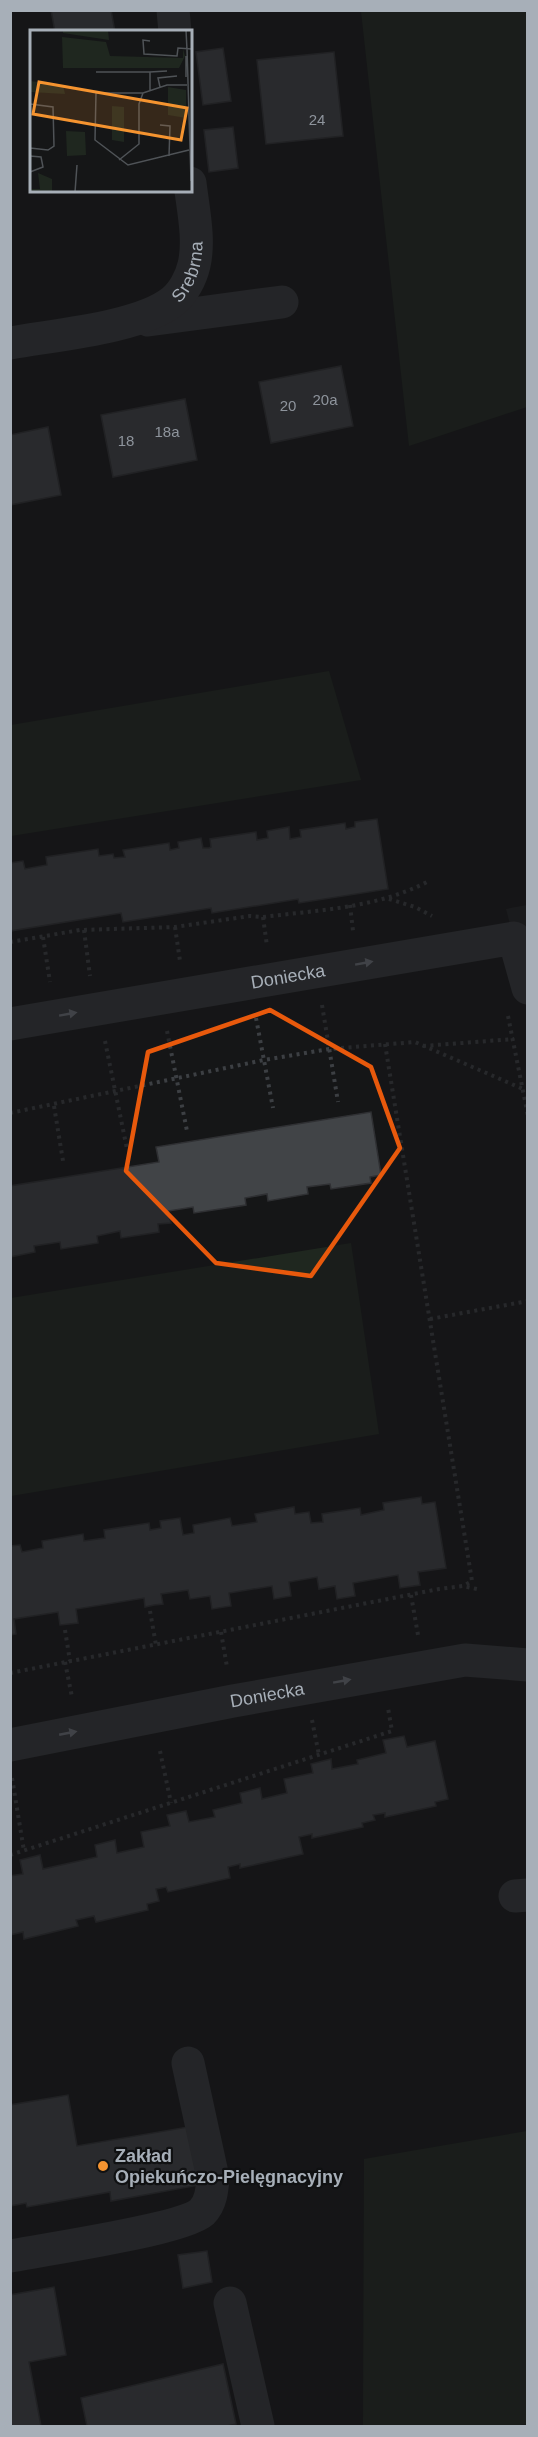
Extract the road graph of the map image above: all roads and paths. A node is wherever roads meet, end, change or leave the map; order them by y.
1 (173, 10) edge
2 (175, 30) edge
3 (191, 192) edge
4 (282, 302) dead end
5 (122, 323) junction
6 (10, 343) edge
7 (429, 880) dead end
8 (388, 898) junction
9 (350, 905) junction
10 (263, 917) junction
11 (435, 918) dead end
12 (175, 927) junction
13 (84, 930) junction
14 (43, 936) junction
15 (353, 937) dead end
16 (10, 942) edge
17 (268, 950) dead end
18 (180, 966) dead end
19 (51, 987) dead end
20 (95, 995) junction
21 (517, 996) edge
22 (321, 997) dead end
23 (162, 998) junction
24 (254, 1008) dead end
25 (10, 1024) edge
26 (514, 1039) junction
27 (385, 1044) junction
28 (423, 1046) junction
29 (329, 1049) junction
30 (264, 1060) junction
31 (175, 1078) junction
32 (523, 1089) junction
33 (115, 1091) junction
34 (338, 1102) dead end
35 (54, 1106) junction
36 (273, 1108) dead end
37 (10, 1113) edge
38 (528, 1116) edge
39 (186, 1131) dead end
40 (127, 1149) dead end
41 (63, 1161) dead end
42 (528, 1301) edge
43 (430, 1319) junction
44 (463, 1586) junction
45 (481, 1590) dead end
46 (150, 1611) dead end
47 (65, 1629) dead end
48 (156, 1645) junction
49 (70, 1661) junction
50 (528, 1665) edge
51 (11, 1673) edge
52 (387, 1703) dead end
53 (312, 1716) dead end
54 (10, 1745) edge
55 (159, 1746) dead end
56 (319, 1755) junction
57 (11, 1771) edge
58 (171, 1803) junction
59 (24, 1851) junction
60 (10, 1856) edge
61 (188, 2063) dead end
62 (10, 2256) edge
63 (230, 2303) dead end
64 (258, 2427) edge

1 - 2 street
3 - 5 street, Srebrna
4 - 5 street, Srebrna
5 - 6 street, Srebrna
7 - 8 path
8 - 9 path
8 - 11 path
9 - 10 path
9 - 15 path
10 - 12 path
10 - 17 path
12 - 13 path
12 - 18 path
13 - 14 path
13 - 20 path
14 - 16 path
14 - 19 path
20 - 23 street, Doniecka
25 -> 20 street, Doniecka
20 - 33 path
23 -> 21 street, Doniecka
21 - 26 path
22 - 29 path
23 - 31 path
24 - 30 path
26 - 28 path
26 - 32 path
27 - 28 path
27 - 29 path
27 - 43 path
28 - 32 path
29 - 30 path
29 - 34 path
30 - 31 path
30 - 36 path
31 - 33 path
31 - 39 path
32 - 38 path
33 - 35 path
33 - 40 path
35 - 37 path
35 - 41 path
42 - 43 path
43 - 44 path
44 - 45 path
44 - 48 path
46 - 48 path
47 - 49 path
48 - 49 path
49 - 51 path
54 -> 50 street, Doniecka
52 - 56 path
53 - 56 path
55 - 58 path
56 - 58 path
57 - 59 path
58 - 59 path
59 - 60 path
61 - 62 street
63 - 64 street

